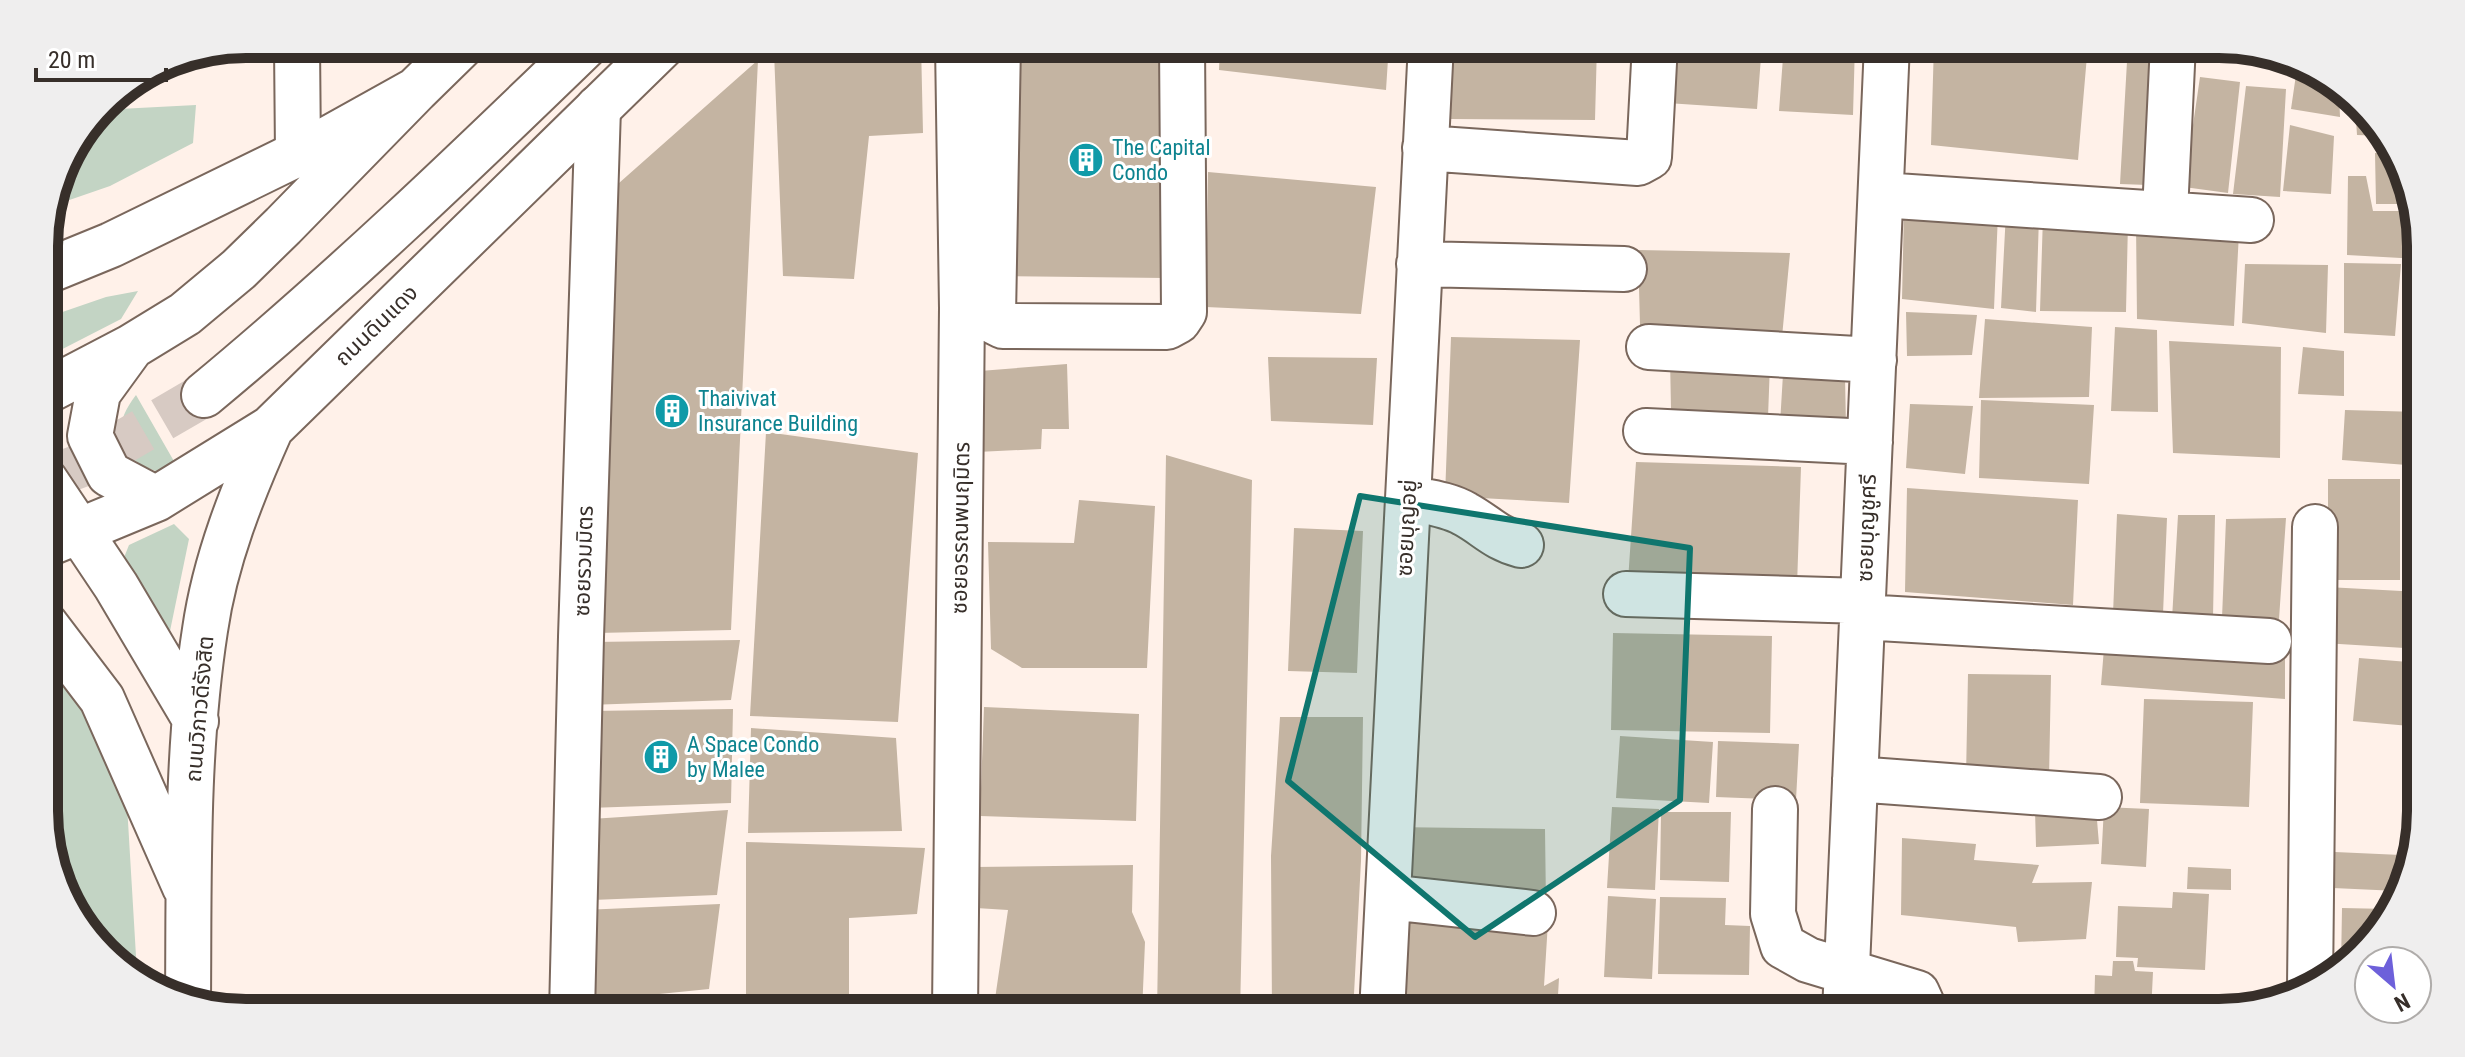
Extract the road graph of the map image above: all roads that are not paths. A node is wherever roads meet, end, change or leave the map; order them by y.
1 (297, 58) edge
2 (449, 58) edge
3 (572, 58) edge
4 (650, 58) edge
5 (958, 58) edge
6 (998, 58) edge
7 (1182, 58) edge
8 (1430, 58) edge
9 (1654, 58) edge
10 (1886, 58) edge
11 (2172, 58) edge
12 (416, 90) junction
13 (598, 108) junction
14 (1425, 148) junction
15 (298, 155) junction
16 (1881, 195) junction
17 (2165, 212) junction
18 (2251, 220) dead end
19 (111, 245) junction
20 (58, 254) edge
21 (1419, 264) junction
22 (58, 267) edge
23 (1624, 269) dead end
24 (131, 347) junction
25 (1649, 347) dead end
26 (1874, 360) junction
27 (58, 385) edge
28 (204, 395) tunnel mouth
29 (271, 428) junction
30 (1646, 431) dead end
31 (1870, 442) junction
32 (1408, 498) junction
33 (156, 499) junction
34 (2315, 527) dead end
35 (62, 538) edge
36 (1521, 545) dead end
37 (1626, 594) dead end
38 (1863, 609) junction
39 (58, 641) edge
40 (2269, 641) dead end
41 (196, 721) junction
42 (1855, 779) junction
43 (2099, 797) dead end
44 (1775, 809) dead end
45 (189, 896) junction
46 (1388, 897) junction
47 (1533, 913) dead end
48 (1846, 970) junction
49 (2310, 975) edge
50 (188, 990) edge
51 (572, 999) edge
52 (955, 999) edge
53 (1383, 999) edge
54 (1845, 999) edge
55 (1920, 999) edge

1 - 15 street
2 - 12 street
3 - 28 street
4 - 13 street, ถนนดินแดง
5 - 52 street, ซอยอรรณพนฤมิตร
6 - 7 street
8 - 14 street, ซอยบุญอยู่
9 - 14 street
10 - 16 street, ซอยบุญชูศรี
11 - 17 street
12 - 15 street
12 - 24 street
13 - 29 street, ถนนดินแดง
13 - 51 street, ซอยรวมมิตร
14 - 21 street, ซอยบุญอยู่
15 - 19 street
16 - 17 street
16 - 26 street, ซอยบุญชูศรี
17 - 18 street
19 - 20 street
19 - 22 street
21 - 23 street
21 - 32 street, ซอยบุญอยู่
24 - 27 street
24 - 33 street
25 - 26 street
26 - 31 street, ซอยบุญชูศรี
29 - 33 street, ถนนดินแดง
29 - 41 street, ถนนวิภาวดีรังสิต
30 - 31 street
31 - 38 street, ซอยบุญชูศรี
32 - 36 street
32 - 46 street, ซอยบุญอยู่
33 - 35 street, ถนนดินแดง
34 - 49 street
35 - 41 street
37 - 38 street
38 - 40 street
38 - 42 street, ซอยบุญชูศรี
39 - 45 street
41 - 45 street, ถนนวิภาวดีรังสิต
42 - 43 street
42 - 48 street, ซอยบุญชูศรี
44 - 48 street
45 - 50 street, ถนนวิภาวดีรังสิต
46 - 47 street
46 - 53 street, ซอยบุญอยู่
48 - 54 street, ซอยบุญชูศรี
48 - 55 street

